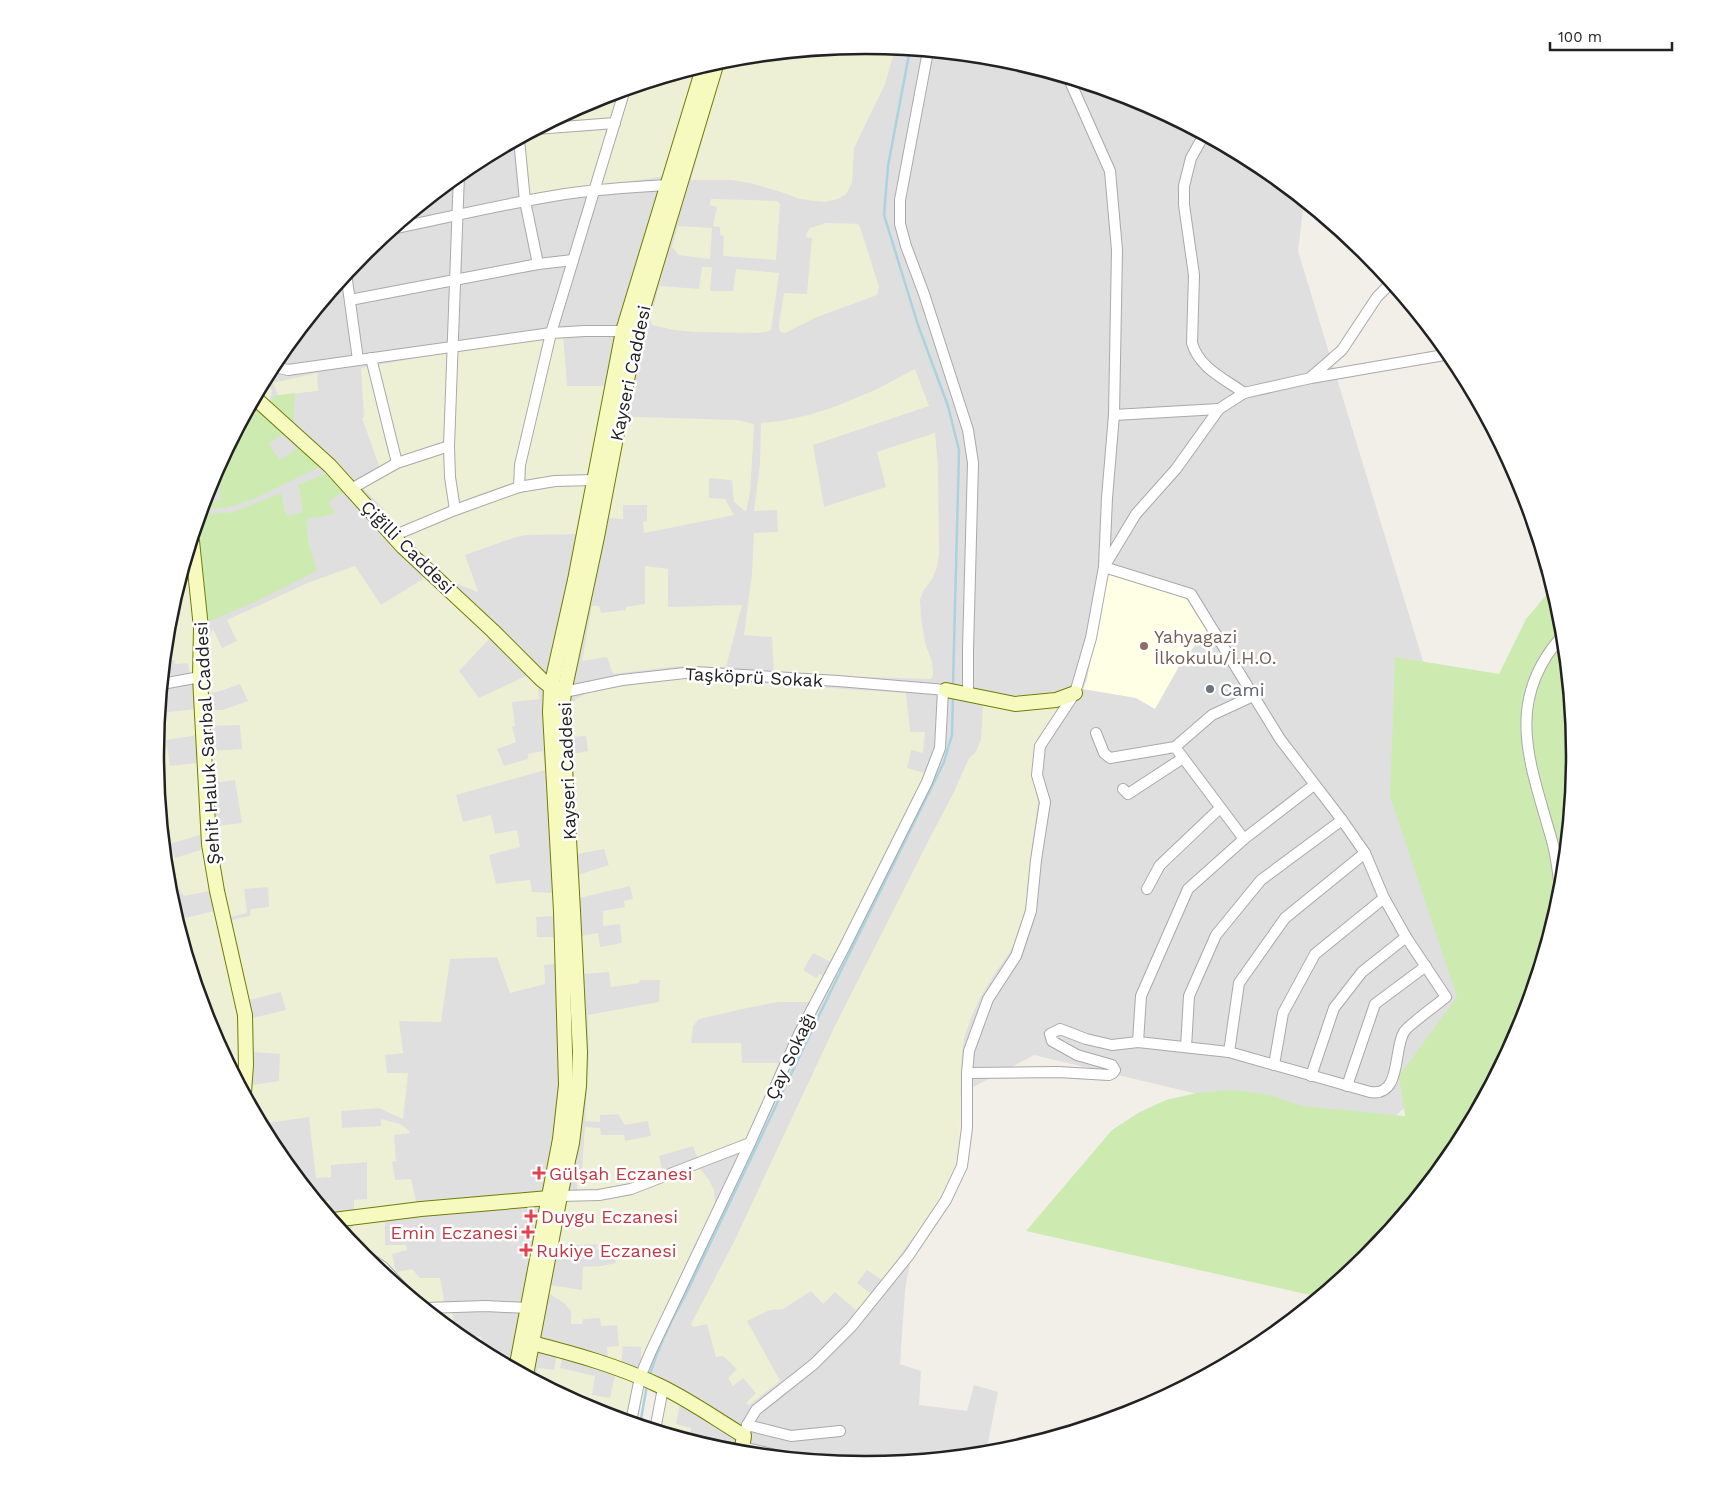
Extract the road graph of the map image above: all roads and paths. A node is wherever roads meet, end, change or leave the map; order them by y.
1 (927, 57) edge
2 (714, 70) edge
3 (702, 74) edge
4 (1072, 86) edge
5 (622, 98) edge
6 (615, 123) junction
7 (552, 128) edge
8 (1201, 140) edge
9 (520, 145) edge
10 (459, 184) edge
11 (668, 185) junction
12 (596, 191) junction
13 (525, 201) junction
14 (457, 216) junction
15 (405, 226) edge
16 (573, 260) junction
17 (538, 264) junction
18 (455, 279) junction
19 (347, 283) edge
20 (1387, 287) edge
21 (350, 300) junction
22 (623, 331) junction
23 (551, 333) junction
24 (452, 346) junction
25 (1441, 356) edge
26 (371, 358) junction
27 (358, 360) junction
28 (280, 368) edge
29 (1310, 378) junction
30 (1244, 393) junction
31 (259, 402) edge
32 (1219, 409) junction
33 (1114, 415) junction
34 (448, 446) junction
35 (397, 463) junction
36 (594, 480) junction
37 (519, 487) junction
38 (351, 489) junction
39 (456, 510) junction
40 (393, 536) junction
41 (193, 555) edge
42 (1104, 567) junction
43 (1557, 642) edge
44 (200, 678) junction
45 (168, 683) edge
46 (558, 689) junction
47 (945, 690) junction
48 (1075, 693) junction
49 (968, 694) junction
50 (1253, 696) junction
51 (1096, 733) dead end
52 (1175, 747) junction
53 (1183, 758) junction
54 (1314, 785) junction
55 (1123, 789) dead end
56 (1220, 808) junction
57 (1342, 820) junction
58 (1244, 839) junction
59 (1365, 853) junction
60 (1557, 867) edge
61 (1147, 889) dead end
62 (1384, 898) junction
63 (1406, 936) junction
64 (1426, 966) junction
65 (1138, 1042) junction
66 (1186, 1047) junction
67 (1229, 1052) junction
68 (1274, 1065) junction
69 (967, 1073) junction
70 (1311, 1076) junction
71 (245, 1081) edge
72 (1347, 1086) junction
73 (750, 1143) junction
74 (554, 1197) junction
75 (340, 1219) edge
76 (434, 1308) edge
77 (527, 1308) junction
78 (532, 1343) junction
79 (517, 1364) edge
80 (527, 1369) edge
81 (641, 1378) junction
82 (661, 1387) junction
83 (632, 1416) edge
84 (656, 1424) edge
85 (840, 1432) dead end
86 (743, 1440) edge
87 (764, 1449) edge

1 - 49 street
2 - 46 main road, Kayseri Caddesi
3 - 11 main road, Kayseri Caddesi
4 - 33 street
5 - 6 street
6 - 7 street
6 - 12 street
8 - 30 street
9 - 13 street
10 - 14 street
11 - 12 street
11 - 22 main road, Kayseri Caddesi
12 - 13 street
12 - 16 street
13 - 14 street
13 - 17 street
14 - 15 street
14 - 18 street
16 - 17 street
16 - 23 street
17 - 18 street
18 - 21 street
18 - 24 street
19 - 21 street
20 - 29 street
21 - 27 street
22 - 23 street
22 - 36 main road, Kayseri Caddesi
23 - 24 street
23 - 37 street
24 - 26 street
24 - 34 street
25 - 29 street
26 - 27 street
26 - 35 street
27 - 28 street
29 - 30 street
30 - 32 street
31 - 38 main road, Çiğilli Caddesi
32 - 33 street
32 - 42 street
33 - 42 street
34 - 35 street
34 - 39 street
35 - 38 street
36 - 37 street
36 - 46 main road, Kayseri Caddesi
37 - 39 street
38 - 40 main road, Çiğilli Caddesi
39 - 40 street
40 - 46 main road, Çiğilli Caddesi
41 - 44 main road, Şehit Haluk Sarıbal Caddesi
42 - 48 street
42 - 50 street
43 - 60 street
44 - 45 street
44 - 71 main road, Şehit Haluk Sarıbal Caddesi
46 - 47 street, Taşköprü Sokak
46 - 74 main road, Kayseri Caddesi
47 - 49 main road
47 - 73 street, Çay Sokağı
48 - 49 main road
48 - 69 street
50 - 52 street
50 - 54 street
51 - 52 street
52 - 53 street
53 - 55 street
53 - 56 street
54 - 57 street
54 - 58 street
56 - 58 street
56 - 61 street
57 - 59 street
57 - 66 street
58 - 65 street
59 - 62 street
59 - 67 street
62 - 63 street
62 - 68 street
63 - 64 street
63 - 70 street
64 - 72 street
64 - 72 street
65 - 66 street
65 - 69 street
66 - 67 street
67 - 68 street
68 - 70 street
69 - 86 street
70 - 72 street
73 - 74 street
73 - 81 street, Çay Sokağı
74 - 75 main road
74 - 77 main road, Kayseri Caddesi
74 - 78 main road, Kayseri Caddesi
76 - 77 street
77 - 79 main road, Kayseri Caddesi
78 - 80 main road, Kayseri Caddesi
78 - 81 main road
81 - 82 main road
81 - 83 street, Çay Sokağı
82 - 84 street
82 - 86 main road
85 - 86 street
86 - 87 street

